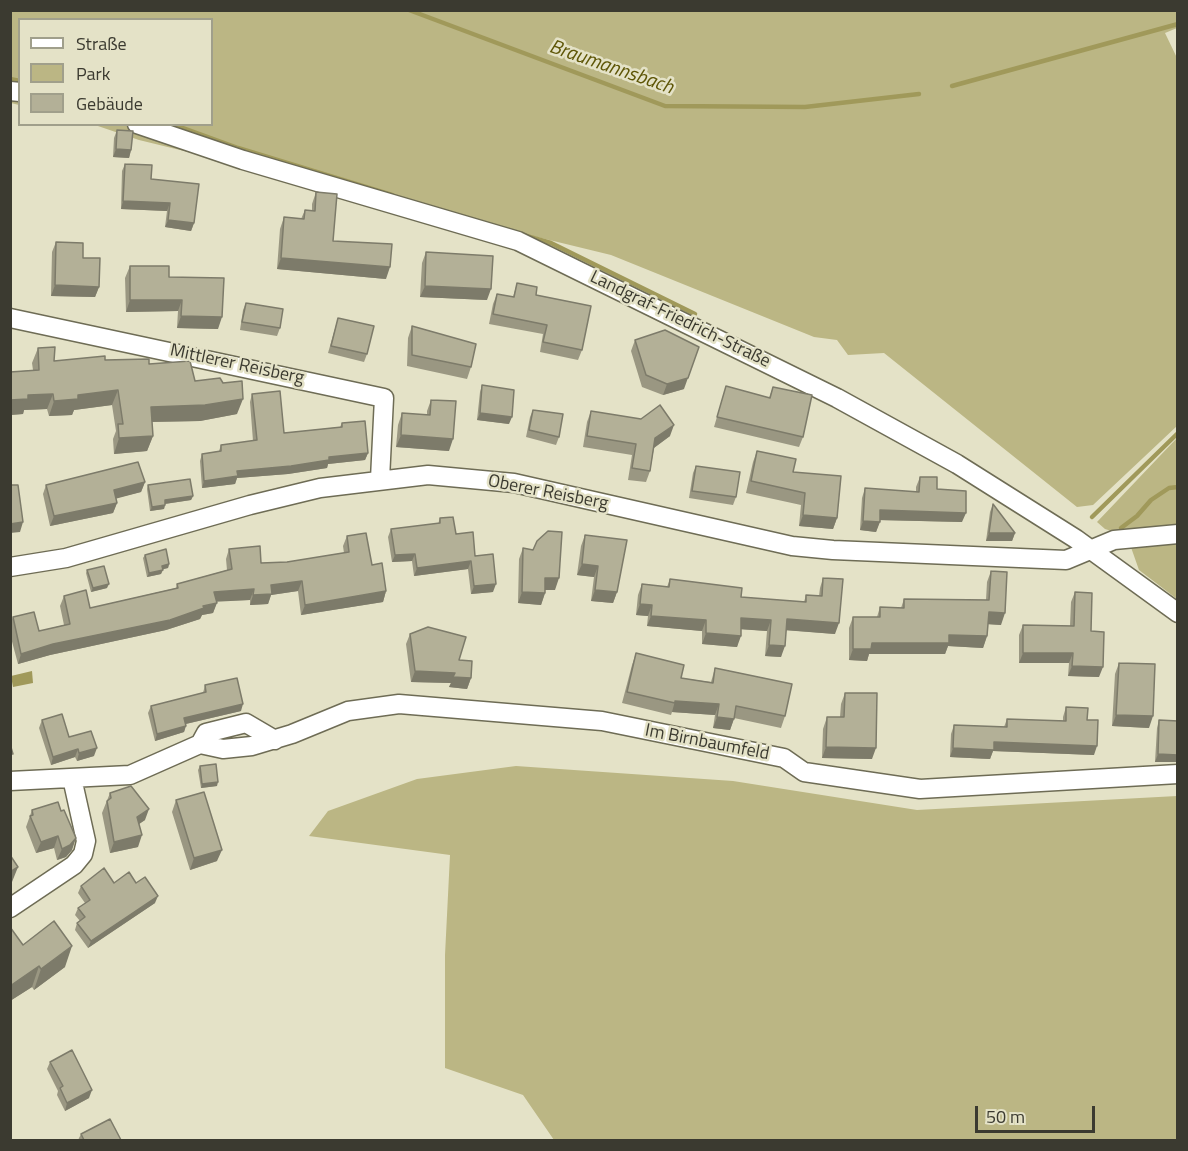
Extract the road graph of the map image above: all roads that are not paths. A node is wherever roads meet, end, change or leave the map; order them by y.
1 (143, 126) edge
2 (10, 318) edge
3 (380, 479) junction
4 (1178, 534) edge
5 (1091, 550) junction
6 (10, 567) edge
7 (1178, 613) edge
8 (1178, 774) edge
9 (72, 778) junction
10 (10, 782) edge
11 (10, 908) edge

1 - 5 street, Landgraf-Friedrich-Straße
2 - 3 street, Mittlerer Reisberg
3 - 5 street, Oberer Reisberg
3 - 6 street, Oberer Reisberg
4 - 5 street, Oberer Reisberg
5 - 7 street, Landgraf-Friedrich-Straße
8 - 9 street, Im Birnbaumfeld
9 - 10 street, Im Birnbaumfeld
9 - 11 street

